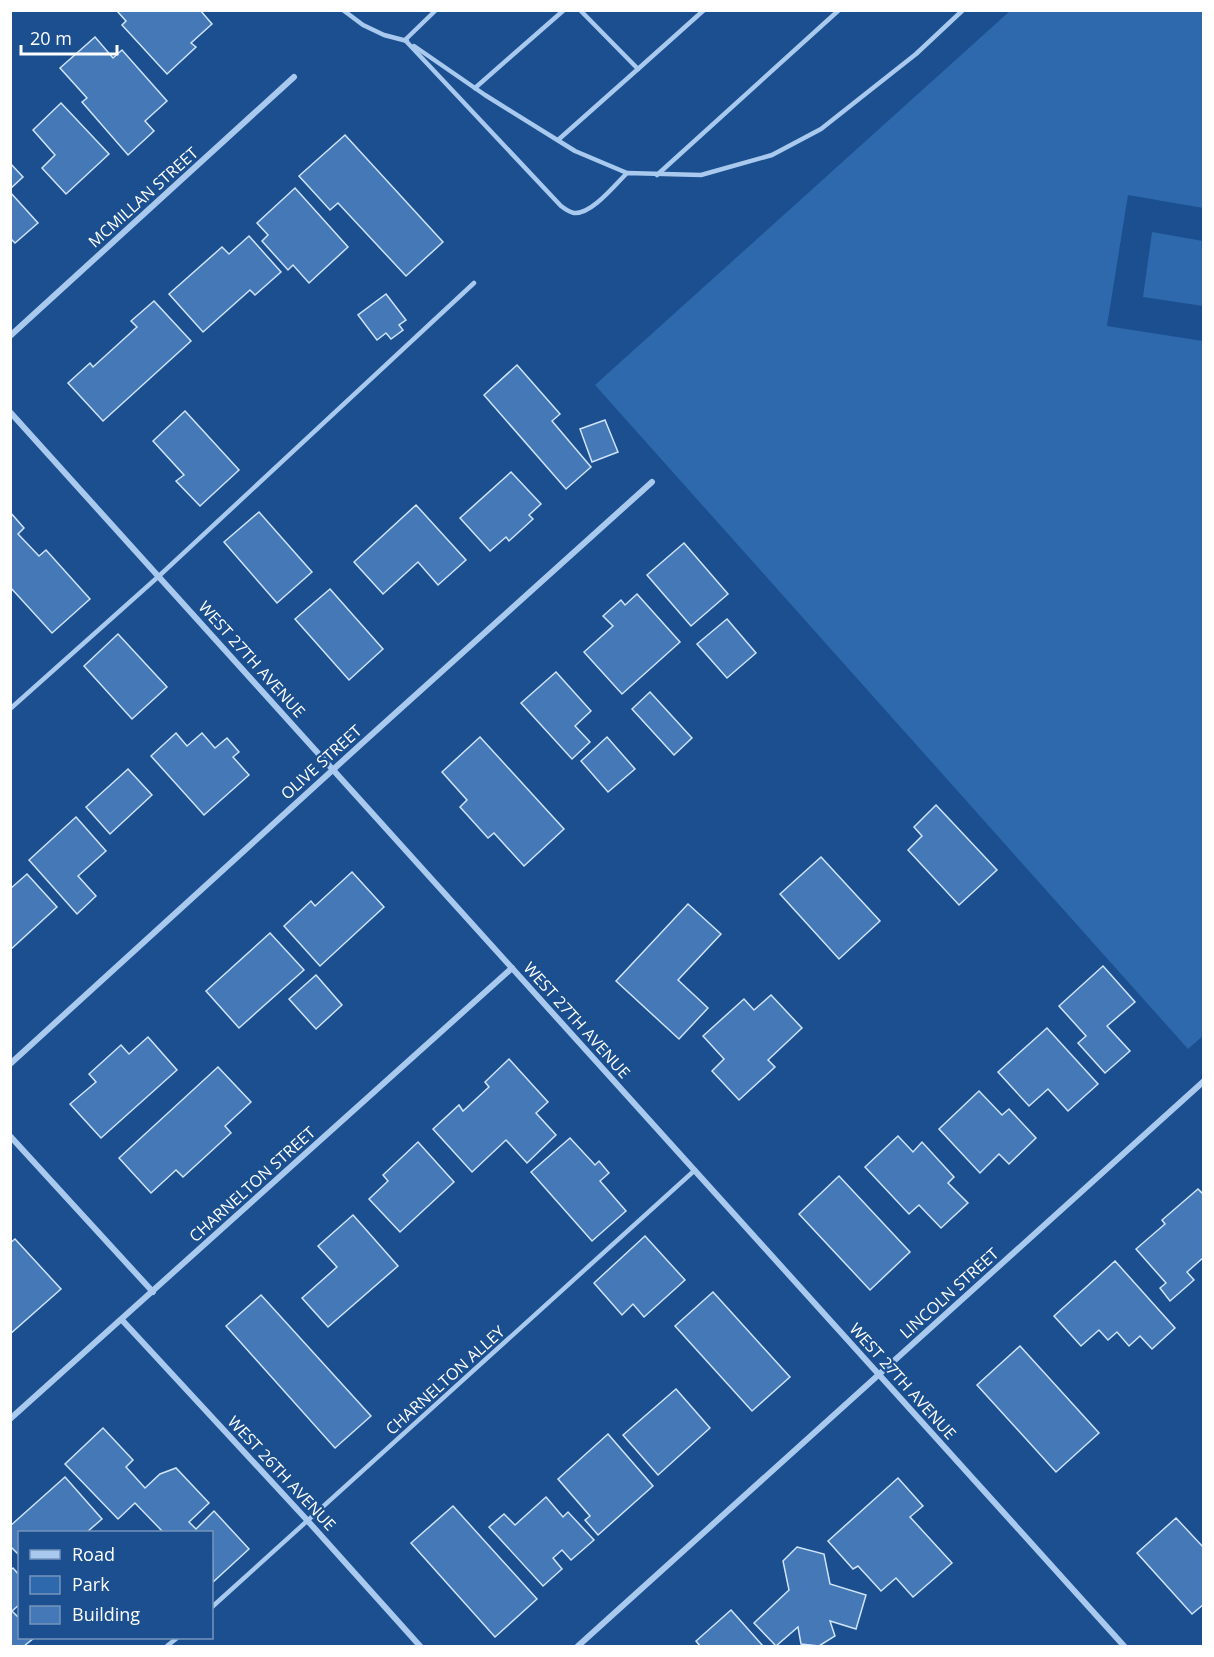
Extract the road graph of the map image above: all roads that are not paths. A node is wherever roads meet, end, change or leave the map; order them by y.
1 (343, 10) edge
2 (436, 10) edge
3 (564, 10) edge
4 (580, 10) edge
5 (704, 10) edge
6 (839, 10) edge
7 (963, 10) edge
8 (405, 40) junction
9 (638, 69) junction
10 (294, 77) dead end
11 (475, 88) junction
12 (558, 140) junction
13 (627, 173) junction
14 (657, 175) junction
15 (474, 283) dead end
16 (10, 336) edge
17 (10, 412) edge
18 (652, 482) dead end
19 (159, 576) junction
20 (10, 709) edge
21 (334, 769) junction
22 (512, 968) junction
23 (10, 1064) edge
24 (1203, 1081) edge
25 (10, 1136) edge
26 (695, 1170) junction
27 (153, 1292) junction
28 (122, 1320) junction
29 (879, 1375) junction
30 (10, 1419) edge
31 (307, 1520) junction
32 (213, 1605) edge
33 (420, 1647) edge
34 (578, 1647) edge
35 (1124, 1647) edge

1 - 8 lane
2 - 8 lane
3 - 11 lane
4 - 9 lane
5 - 9 lane
6 - 14 lane
7 - 14 lane
8 - 11 lane
8 - 13 lane
9 - 12 lane
10 - 16 street, MCMILLAN STREET
11 - 12 lane
12 - 13 lane
13 - 14 lane
15 - 19 lane
17 - 19 street, WEST 27TH AVENUE
18 - 21 street, OLIVE STREET
19 - 20 lane
19 - 21 street, WEST 27TH AVENUE
21 - 22 street, WEST 27TH AVENUE
21 - 23 street, OLIVE STREET
22 - 26 street, WEST 27TH AVENUE
22 - 27 street, CHARNELTON STREET
24 - 29 street, LINCOLN STREET
25 - 27 street
26 - 29 street, WEST 27TH AVENUE
26 - 31 lane, CHARNELTON ALLEY
27 - 28 street, CHARNELTON STREET
28 - 30 street, CHARNELTON STREET
28 - 31 street, WEST 26TH AVENUE
29 - 34 street, LINCOLN STREET
29 - 35 street, WEST 27TH AVENUE
31 - 32 lane, CHARNELTON ALLEY
31 - 33 street, WEST 26TH AVENUE

